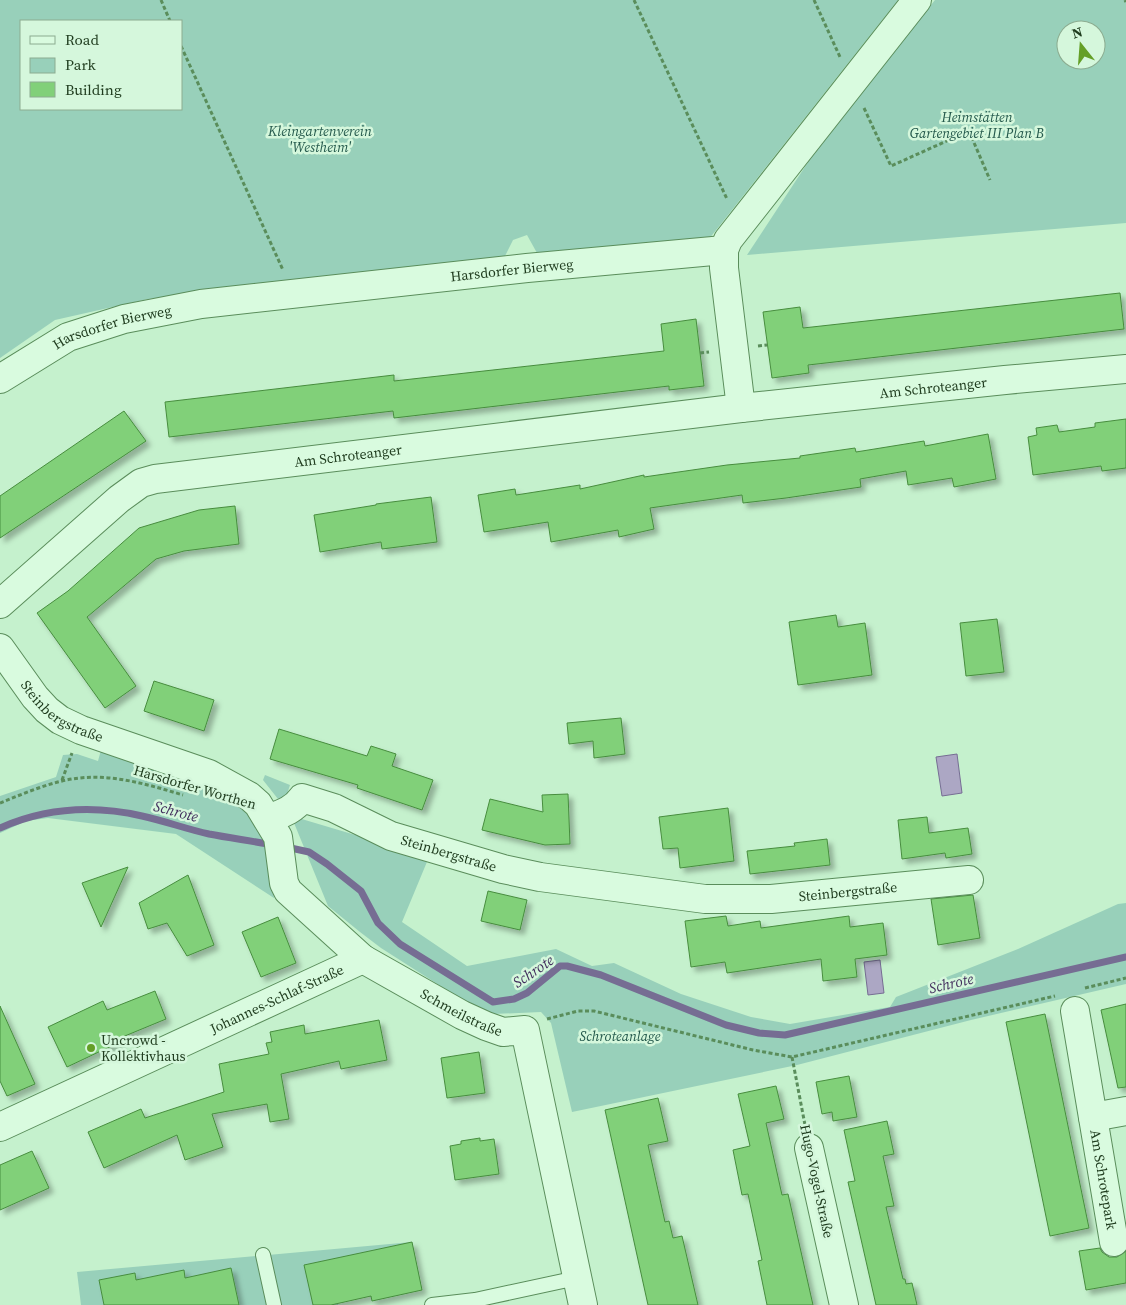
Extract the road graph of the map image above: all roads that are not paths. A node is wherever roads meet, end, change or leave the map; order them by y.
1 (917, 0) edge
2 (724, 250) junction
3 (1126, 369) edge
4 (0, 379) edge
5 (741, 408) junction
6 (0, 604) edge
7 (0, 648) edge
8 (273, 828) junction
9 (970, 880) dead end
10 (363, 959) junction
11 (1071, 999) road end
12 (1126, 1111) edge
13 (1093, 1117) junction
14 (0, 1126) edge
15 (809, 1148) road end
16 (1114, 1242) dead end
17 (263, 1255) dead end
18 (577, 1278) junction
19 (274, 1305) edge
20 (432, 1305) edge
21 (583, 1305) edge
22 (844, 1305) edge

1 - 2 street
2 - 4 street, Harsdorfer Bierweg
2 - 5 street
3 - 5 street, Am Schroteanger
5 - 6 street, Am Schroteanger
7 - 8 street, Steinbergstraße
8 - 9 street, Steinbergstraße
8 - 10 street, Schmeilstraße
10 - 14 street, Johannes-Schlaf-Straße
10 - 18 street, Schmeilstraße
11 - 13 street, Am Schrotepark
12 - 13 street, Am Schrotepark
13 - 16 street, Am Schrotepark
15 - 22 street, Hugo-Vogel-Straße
17 - 19 lane
18 - 20 lane
18 - 21 street, Schmeilstraße

